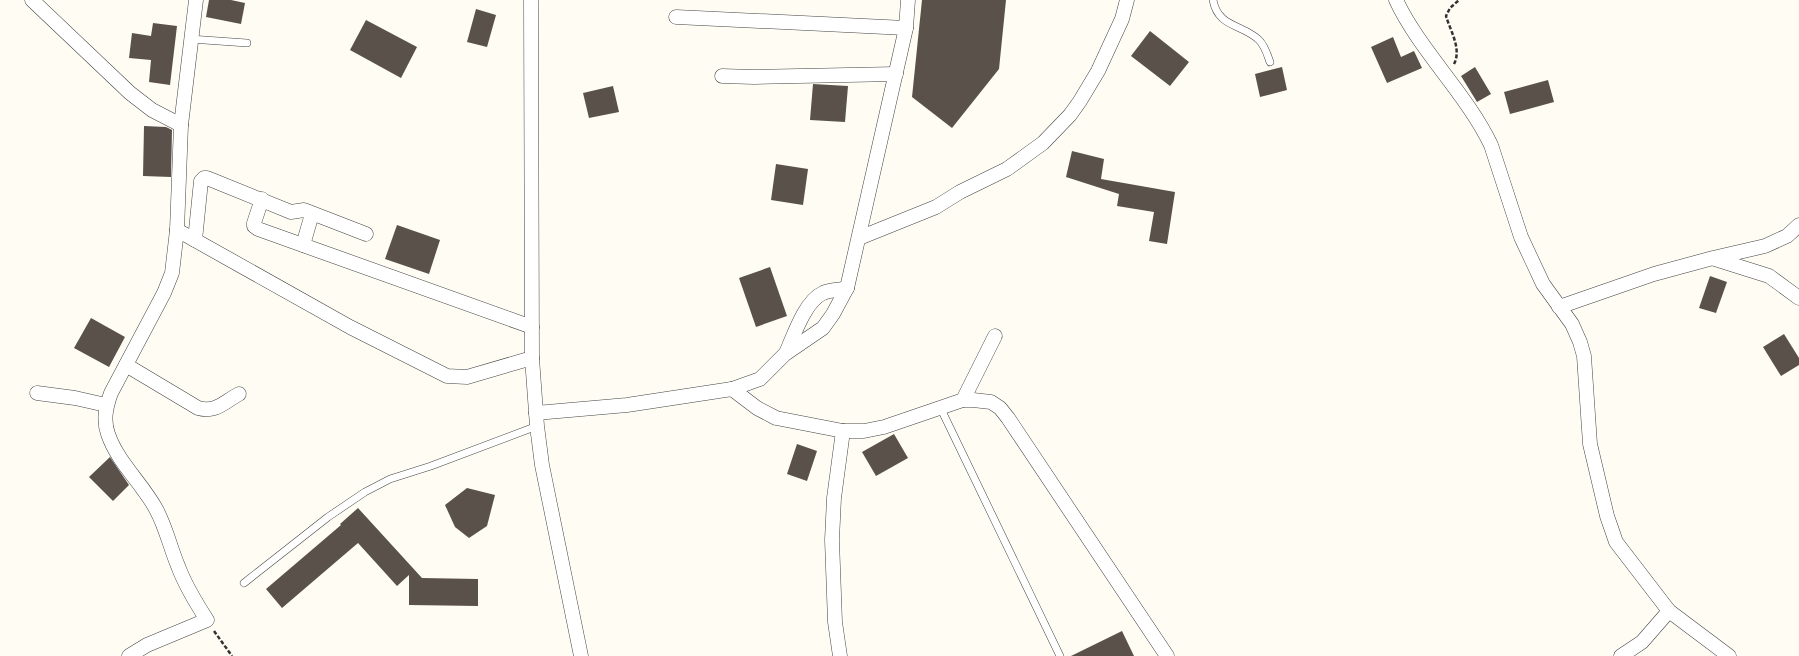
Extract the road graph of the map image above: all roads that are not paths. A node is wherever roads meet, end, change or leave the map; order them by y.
1 (32, 0) edge
2 (196, 0) edge
3 (531, 0) edge
4 (908, 0) edge
5 (1127, 0) edge
6 (1213, 0) edge
7 (1396, 0) edge
8 (676, 17) dead end
9 (906, 28) junction
10 (190, 39) junction
11 (247, 43) dead end
12 (1270, 62) dead end
13 (896, 74) junction
14 (722, 76) dead end
15 (181, 125) junction
16 (262, 200) junction
17 (312, 214) junction
18 (1799, 225) edge
19 (177, 230) junction
20 (366, 234) dead end
21 (859, 238) junction
22 (195, 240) junction
23 (303, 245) junction
24 (1713, 258) junction
25 (848, 288) junction
26 (1799, 298) edge
27 (1559, 307) junction
28 (532, 327) junction
29 (995, 336) dead end
30 (786, 354) junction
31 (532, 358) junction
32 (126, 365) junction
33 (732, 390) junction
34 (36, 394) dead end
35 (239, 394) dead end
36 (963, 400) junction
37 (106, 405) junction
38 (941, 409) junction
39 (537, 420) junction
40 (843, 431) junction
41 (244, 583) dead end
42 (1669, 611) junction
43 (1642, 649) edge
44 (129, 656) edge
45 (580, 656) edge
46 (840, 656) edge
47 (1060, 656) edge
48 (1167, 656) edge
49 (1622, 656) edge
50 (1729, 656) edge

1 - 15 street
2 - 10 street
3 - 28 street
4 - 9 street
5 - 21 street
6 - 12 lane
7 - 27 street
8 - 9 street
9 - 13 street
10 - 11 lane
10 - 15 street
13 - 14 street
13 - 21 street
15 - 19 street
16 - 17 street
16 - 22 street
16 - 23 street
17 - 20 street
17 - 23 street
18 - 24 street
19 - 22 street
19 - 32 street
21 - 25 street
22 - 31 street
23 - 28 street
24 - 26 street
24 - 27 street
25 - 30 street
25 - 30 street
27 - 42 street
28 - 31 street
29 - 36 street
30 - 33 street
31 - 39 street
32 - 35 street
32 - 37 street
33 - 39 street
33 - 40 street
34 - 37 street
36 - 38 street
36 - 48 street
37 - 44 street
38 - 40 street
38 - 47 lane
39 - 41 lane
39 - 45 street
40 - 46 street
42 - 43 street
42 - 50 street
43 - 49 street

